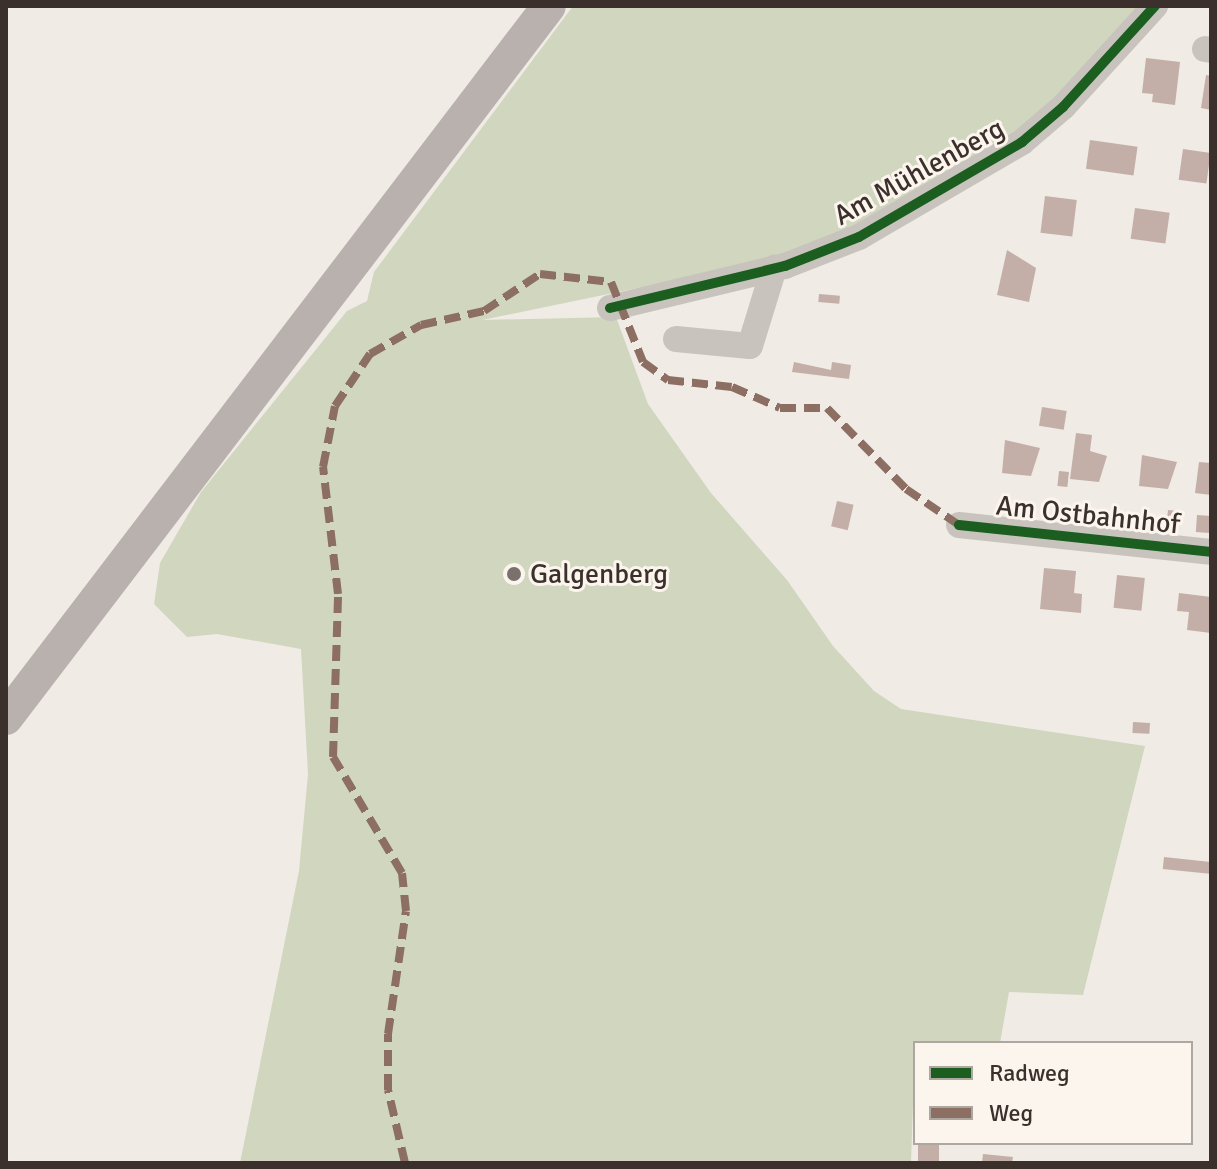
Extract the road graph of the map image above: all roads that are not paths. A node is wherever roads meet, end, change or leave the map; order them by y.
1 (549, 6) edge
2 (1155, 6) edge
3 (774, 268) junction
4 (610, 308) dead end
5 (676, 339) dead end
6 (959, 525) dead end
7 (1211, 552) edge
8 (6, 718) edge

1 - 8 main road
2 - 3 street, Am Mühlenberg
3 - 4 street, Am Mühlenberg
3 - 5 street
6 - 7 street, Am Ostbahnhof

